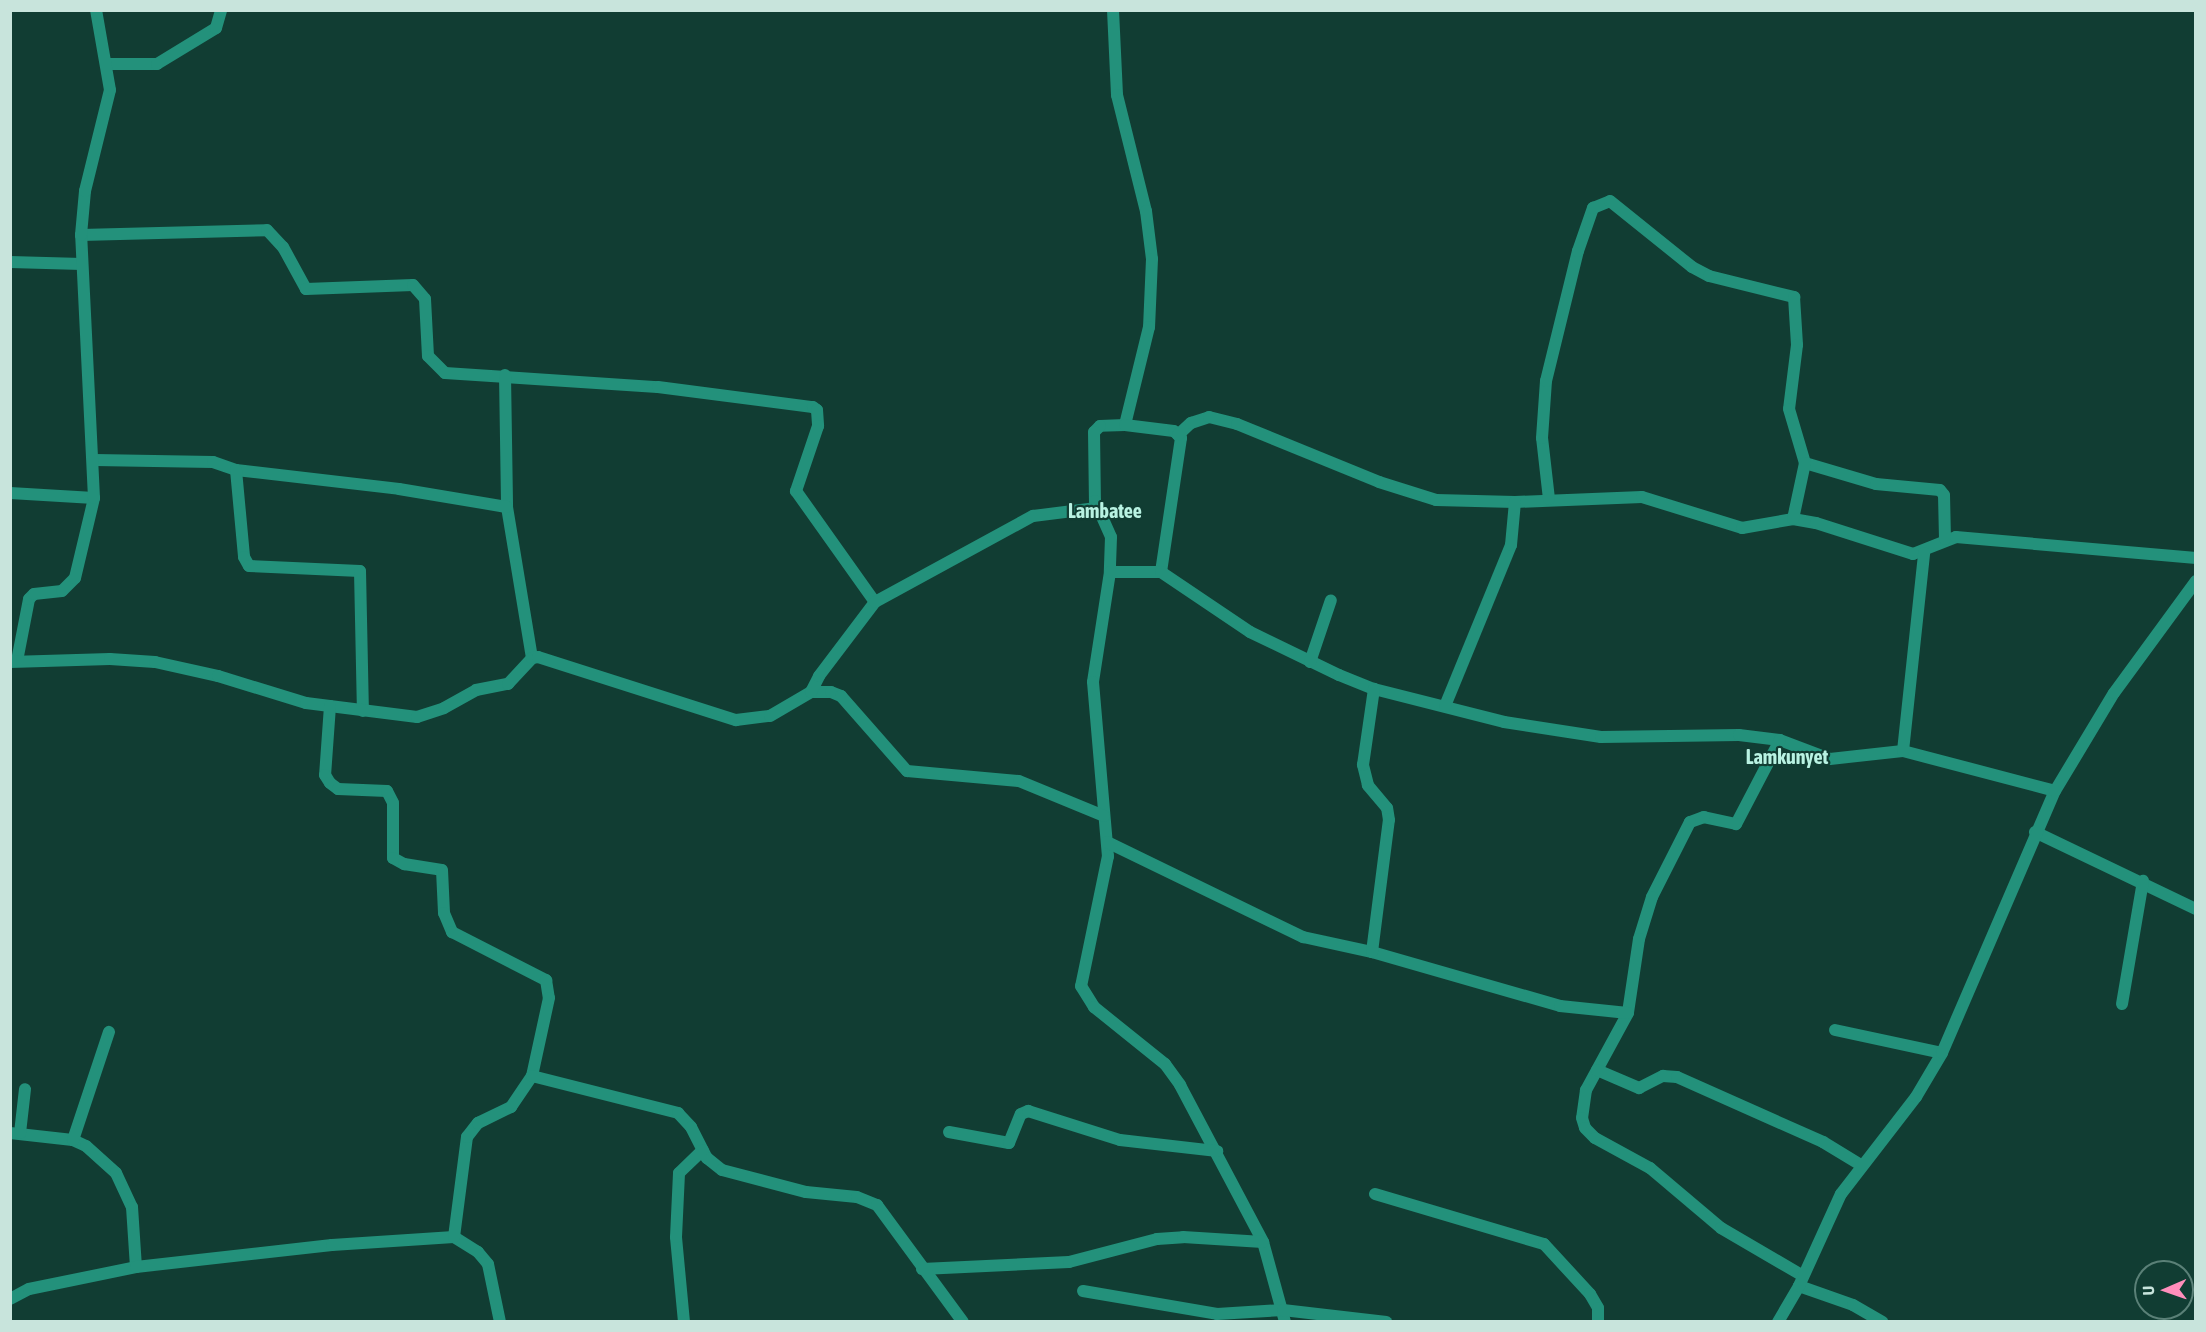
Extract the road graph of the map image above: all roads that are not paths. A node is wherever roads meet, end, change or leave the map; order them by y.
1 (96, 10) edge
2 (221, 10) edge
3 (1113, 10) edge
4 (107, 64) junction
5 (81, 235) junction
6 (10, 262) edge
7 (82, 264) junction
8 (505, 375) junction
9 (1125, 425) junction
10 (1178, 435) junction
11 (95, 460) junction
12 (1805, 463) junction
13 (236, 470) junction
14 (10, 493) edge
15 (94, 498) junction
16 (1549, 499) junction
17 (1515, 502) junction
18 (507, 507) junction
19 (1096, 508) junction
20 (1793, 519) junction
21 (1945, 539) junction
22 (1924, 553) junction
23 (2196, 558) edge
24 (1110, 572) junction
25 (1161, 572) junction
26 (2196, 581) edge
27 (1331, 600) dead end
28 (875, 602) junction
29 (532, 658) junction
30 (14, 661) edge
31 (1310, 662) junction
32 (1374, 689) junction
33 (812, 692) junction
34 (330, 706) junction
35 (1445, 706) junction
36 (363, 711) junction
37 (1780, 740) junction
38 (1903, 751) junction
39 (2055, 791) junction
40 (1104, 816) junction
41 (2035, 832) junction
42 (1107, 842) junction
43 (2143, 881) junction
44 (2196, 909) edge
45 (1372, 952) junction
46 (2122, 1004) dead end
47 (1628, 1013) junction
48 (1835, 1030) dead end
49 (108, 1032) dead end
50 (1942, 1053) junction
51 (1597, 1070) junction
52 (532, 1076) junction
53 (25, 1089) dead end
54 (949, 1132) dead end
55 (15, 1133) edge
56 (73, 1140) junction
57 (703, 1150) junction
58 (1217, 1151) junction
59 (1861, 1165) junction
60 (1375, 1194) dead end
61 (454, 1237) junction
62 (1263, 1242) junction
63 (136, 1267) junction
64 (922, 1269) junction
65 (1801, 1281) junction
66 (1083, 1291) dead end
67 (10, 1299) edge
68 (1189, 1316) edge
69 (1284, 1316) edge
70 (500, 1322) edge
71 (684, 1322) edge
72 (963, 1322) edge
73 (1386, 1322) edge
74 (1598, 1322) edge
75 (1778, 1322) edge
76 (1883, 1322) edge

1 - 4 street
2 - 4 street
3 - 9 street
4 - 5 street
5 - 7 street
5 - 8 street
6 - 7 street
7 - 11 street
8 - 18 street
8 - 28 street
9 - 10 street
9 - 19 street
10 - 17 street
10 - 25 street
11 - 13 street
11 - 15 street
12 - 16 street
12 - 20 street
12 - 21 street
13 - 18 street
13 - 36 street
14 - 15 street
15 - 30 street
16 - 17 street
16 - 20 street
17 - 35 street
18 - 29 street
19 - 24 street
19 - 28 street
20 - 22 street
21 - 22 street
21 - 23 street
22 - 38 street
24 - 25 street
24 - 40 street
25 - 31 street
26 - 39 street
27 - 31 street
28 - 33 street
29 - 33 street
29 - 36 street
30 - 34 street
31 - 32 street
32 - 35 street
32 - 45 street
33 - 40 street
34 - 36 street
34 - 52 street
35 - 37 street
37 - 38 street
37 - 47 street
38 - 39 street
39 - 41 street
40 - 42 street
41 - 43 street
41 - 50 street
42 - 45 street
42 - 58 street
43 - 44 street
43 - 46 street
45 - 47 street
47 - 51 street
48 - 50 street
49 - 56 street
50 - 59 street
51 - 59 street
51 - 65 street
52 - 57 street
52 - 61 street
53 - 55 street
54 - 58 street
55 - 56 street
56 - 63 street
57 - 64 street
57 - 71 street
58 - 62 street
59 - 65 street
60 - 74 street
61 - 63 street
61 - 70 street
62 - 64 street
62 - 69 street
63 - 67 street
64 - 72 street
65 - 75 street
65 - 76 street
66 - 68 street
68 - 69 street
69 - 73 street

